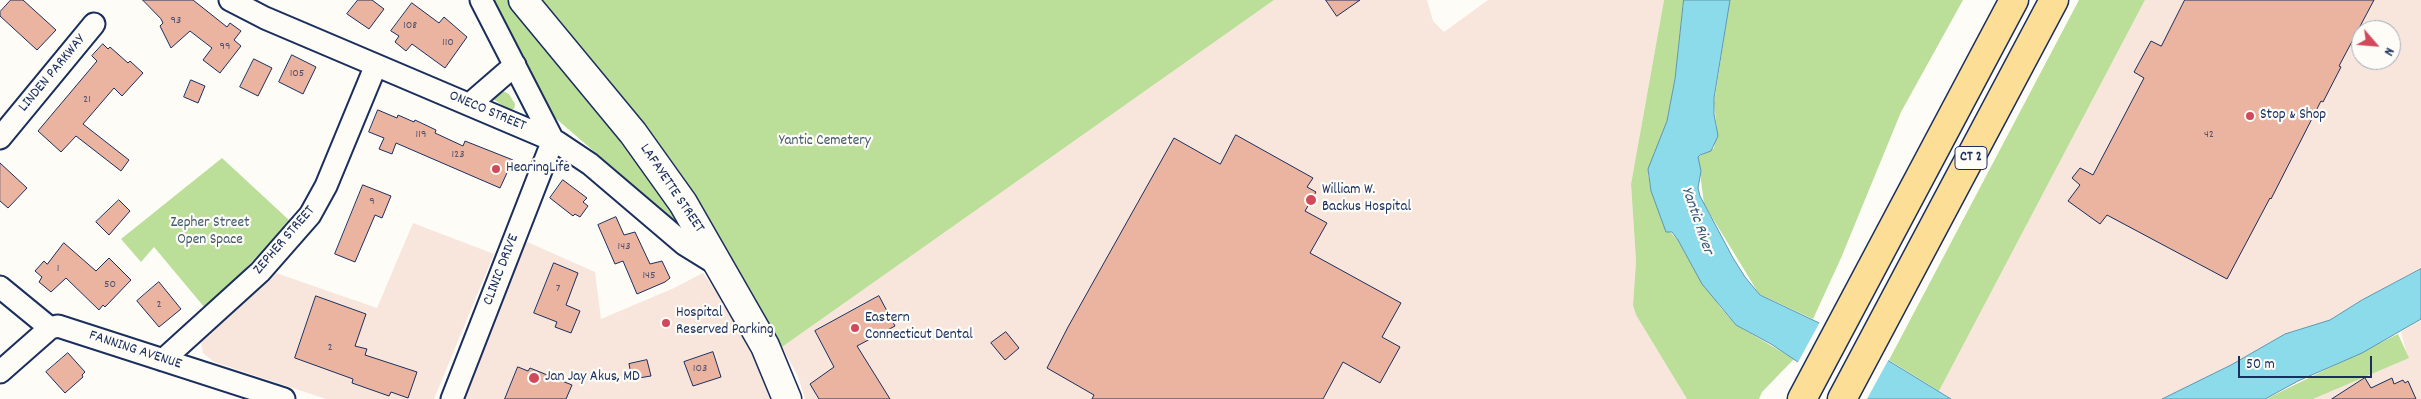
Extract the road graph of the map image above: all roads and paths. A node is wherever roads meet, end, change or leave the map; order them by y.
1 (230, 0) edge
2 (481, 0) edge
3 (524, 0) edge
4 (2014, 0) edge
5 (2054, 0) edge
6 (94, 24) dead end
7 (376, 65) junction
8 (515, 65) junction
9 (470, 104) junction
10 (4, 126) edge
11 (553, 140) junction
12 (720, 266) junction
13 (0, 287) edge
14 (50, 328) junction
15 (163, 360) junction
16 (0, 372) edge
17 (284, 399) edge
18 (452, 399) edge
19 (787, 399) edge
20 (1802, 399) edge
21 (1842, 399) edge

1 - 7 street, ONECO STREET
2 - 8 street
3 - 12 street, LAFAYETTE STREET
4 - 20 highway, CT 2
5 - 21 highway, CT 2
6 - 10 street, LINDEN PARKWAY
7 - 9 street, ONECO STREET
7 - 15 street, ZEPHER STREET
8 - 9 street
8 - 11 street
9 - 11 street, ONECO STREET
11 - 12 street, ONECO STREET
11 - 18 street, CLINIC DRIVE
12 - 19 street, LAFAYETTE STREET
13 - 14 street
14 - 15 street, FANNING AVENUE
14 - 16 street
15 - 17 street, FANNING AVENUE

